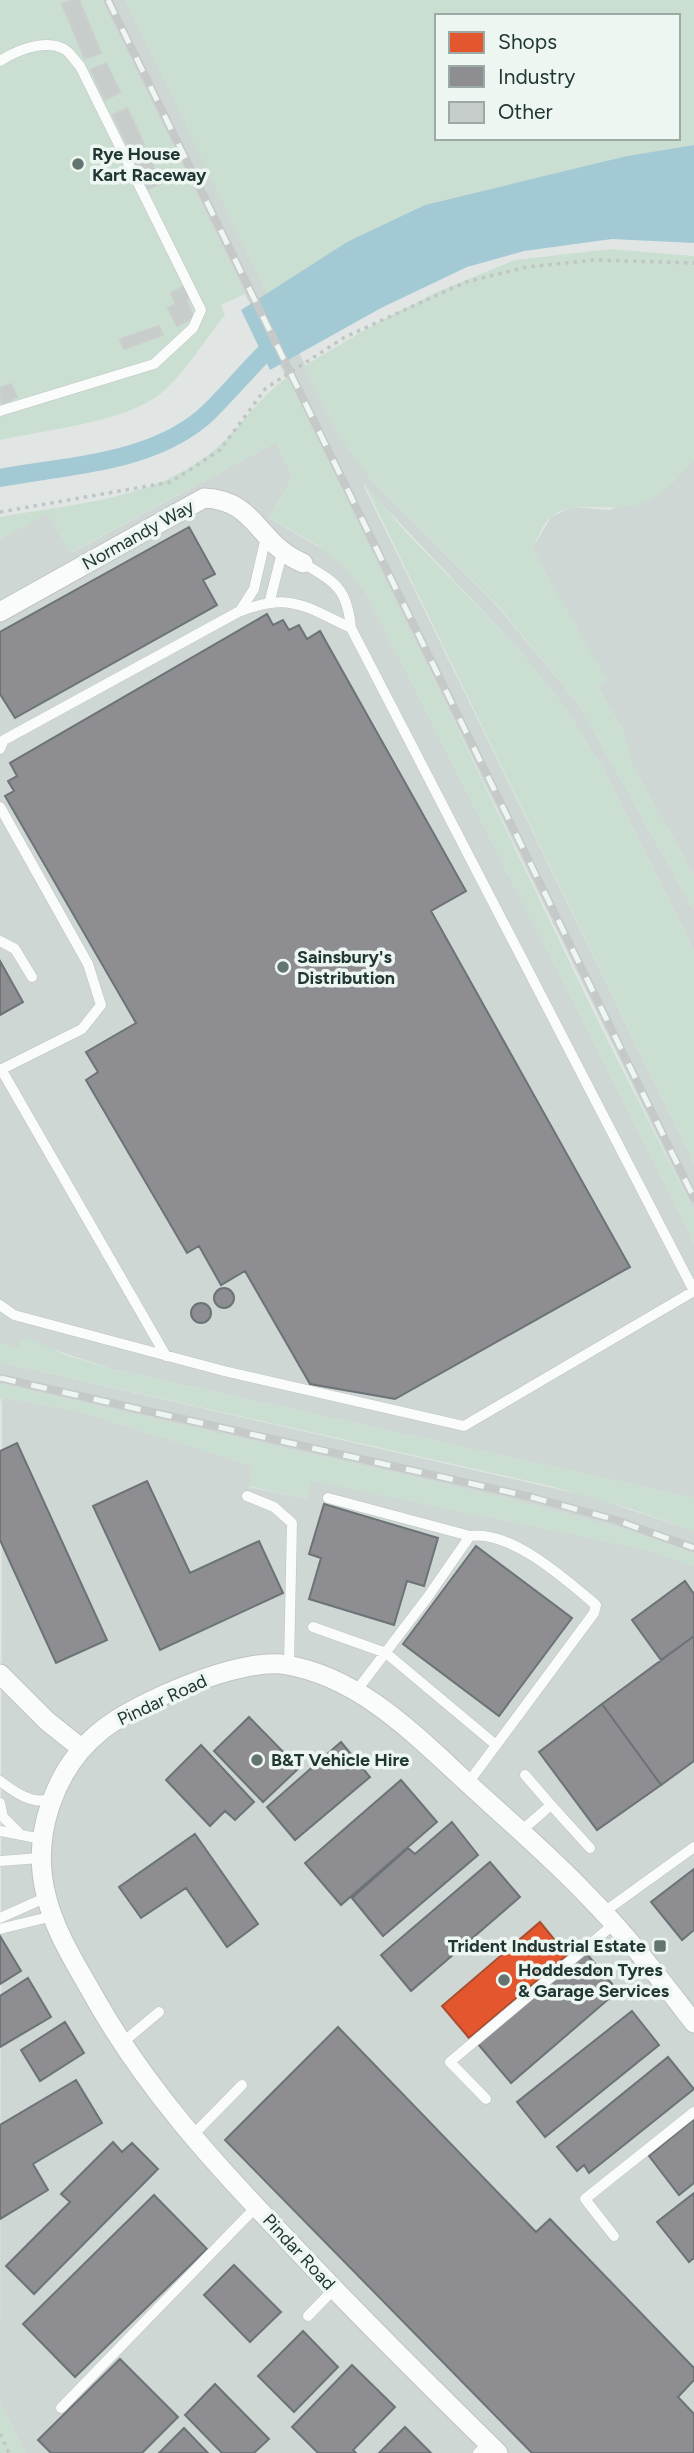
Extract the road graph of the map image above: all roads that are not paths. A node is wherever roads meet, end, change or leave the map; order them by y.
1 (0, 61) edge
2 (0, 411) edge
3 (266, 537) junction
4 (282, 553) junction
5 (303, 563) joint
6 (270, 600) junction
7 (0, 611) edge
8 (240, 611) junction
9 (351, 628) junction
10 (0, 749) edge
11 (0, 807) edge
12 (0, 941) edge
13 (32, 977) dead end
14 (0, 1070) edge
15 (0, 1305) edge
16 (166, 1356) junction
17 (247, 1496) dead end
18 (328, 1497) dead end
19 (470, 1536) junction
20 (313, 1627) dead end
21 (386, 1653) junction
22 (289, 1665) junction
23 (0, 1674) edge
24 (357, 1690) junction
25 (496, 1745) junction
26 (82, 1749) junction
27 (525, 1775) dead end
28 (0, 1781) edge
29 (468, 1783) junction
30 (55, 1796) junction
31 (0, 1803) edge
32 (551, 1805) junction
33 (0, 1831) edge
34 (521, 1832) junction
35 (20, 1834) junction
36 (694, 1847) edge
37 (590, 1848) dead end
38 (41, 1849) junction
39 (0, 1861) edge
40 (47, 1897) junction
41 (53, 1916) junction
42 (0, 1918) edge
43 (609, 1918) junction
44 (0, 1929) edge
45 (159, 2012) dead end
46 (694, 2023) edge
47 (121, 2043) junction
48 (242, 2085) dead end
49 (486, 2099) dead end
50 (694, 2112) edge
51 (192, 2137) junction
52 (256, 2207) junction
53 (614, 2236) dead end
54 (334, 2289) junction
55 (308, 2316) dead end
56 (61, 2408) dead end
57 (488, 2450) edge

1 - 2 lane
3 - 4 street, Normandy Way
3 - 7 street, Normandy Way
3 - 8 lane
4 - 5 street, Normandy Way
4 - 6 lane
5 - 9 lane
6 - 8 lane
6 - 9 lane
8 - 10 lane
9 - 16 lane
11 - 14 lane
12 - 13 lane
14 - 16 lane
15 - 16 lane
17 - 22 lane
18 - 19 lane
19 - 21 lane
19 - 25 lane
20 - 21 lane
21 - 24 lane
21 - 25 lane
22 - 24 street, Pindar Road
22 - 26 street, Pindar Road
23 - 26 street
24 - 29 street, Pindar Road
25 - 29 lane
26 - 30 street, Pindar Road
27 - 32 lane
28 - 30 lane
29 - 34 street, Pindar Road
30 - 38 street, Pindar Road
31 - 35 lane
32 - 34 lane
32 - 37 lane
33 - 35 lane
34 - 43 street, Pindar Road
35 - 38 lane
36 - 43 lane
38 - 39 lane
38 - 40 street, Pindar Road
40 - 41 street, Pindar Road
40 - 42 lane
41 - 44 lane
41 - 47 street, Pindar Road
43 - 46 street, Pindar Road
43 - 49 lane
45 - 47 lane
47 - 51 street, Pindar Road
48 - 51 lane
50 - 53 lane
51 - 52 street, Pindar Road
52 - 54 street, Pindar Road
52 - 56 lane
54 - 55 lane
54 - 57 street, Pindar Road

